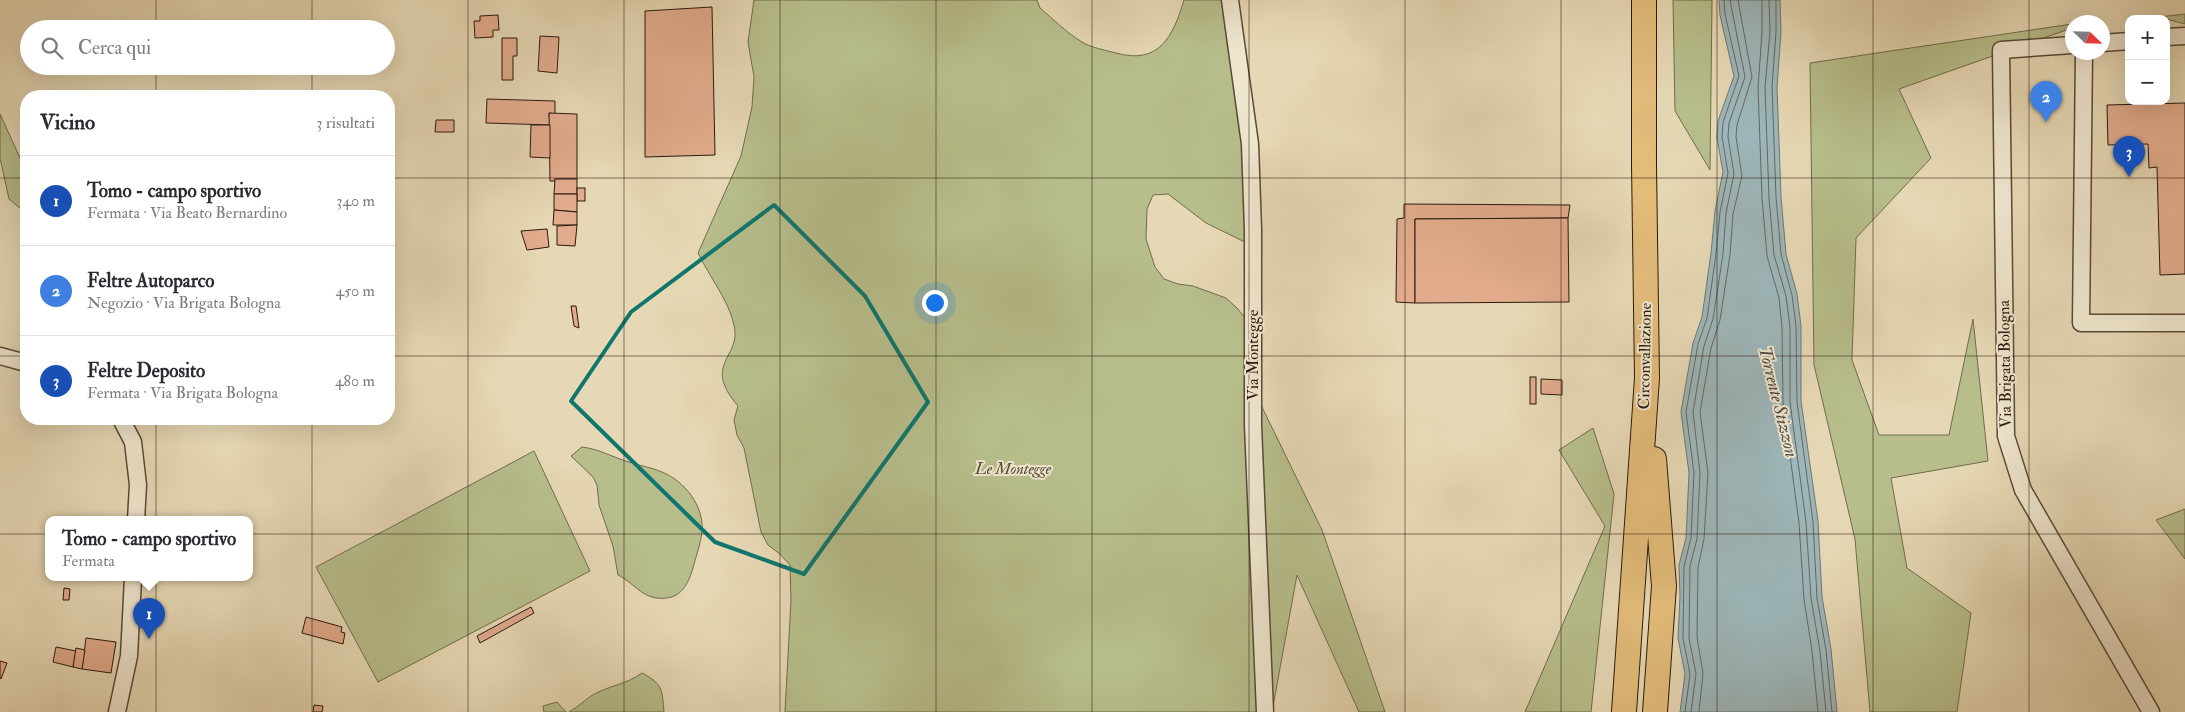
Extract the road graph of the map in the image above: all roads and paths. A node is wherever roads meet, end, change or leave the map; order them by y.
1 (1230, 0) edge
2 (1644, 0) edge
3 (2185, 36) edge
4 (2170, 37) edge
5 (2125, 40) edge
6 (2110, 42) edge
7 (2065, 45) edge
8 (2084, 60) edge
9 (2185, 323) edge
10 (0, 356) edge
11 (20, 361) edge
12 (1647, 378) junction
13 (123, 425) edge
14 (136, 516) edge
15 (133, 581) edge
16 (1655, 709) edge
17 (117, 712) edge
18 (1265, 712) edge
19 (1624, 712) edge
20 (2151, 712) edge

1 - 18 street, Via Montegge
2 - 12 highway, Circonvallazione
3 - 4 street
5 - 6 street
7 - 20 street, Via Brigata Bologna
8 - 9 street
10 - 11 street
12 - 16 highway
12 - 19 highway, Circonvallazione
13 - 14 street
15 - 17 street

